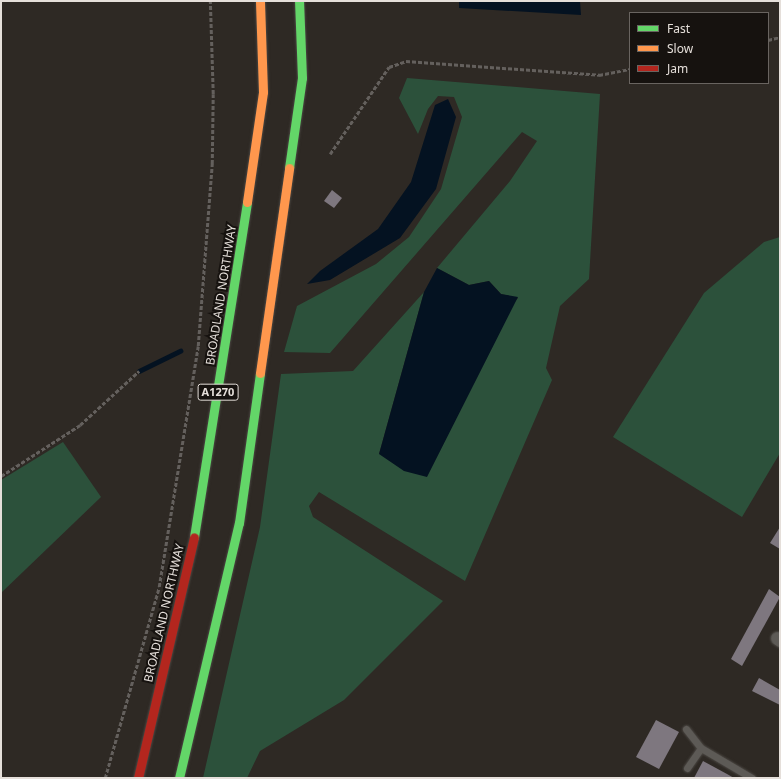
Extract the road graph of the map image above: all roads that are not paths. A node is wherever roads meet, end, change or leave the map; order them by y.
1 (260, 1) edge
2 (298, 1) edge
3 (686, 728) dead end
4 (701, 748) junction
5 (687, 768) dead end
6 (138, 778) edge
7 (179, 778) edge
8 (752, 778) edge

1 - 6 highway, BROADLAND NORTHWAY / A1270
2 - 7 highway, A1270
3 - 4 lane
4 - 5 lane
4 - 8 lane

